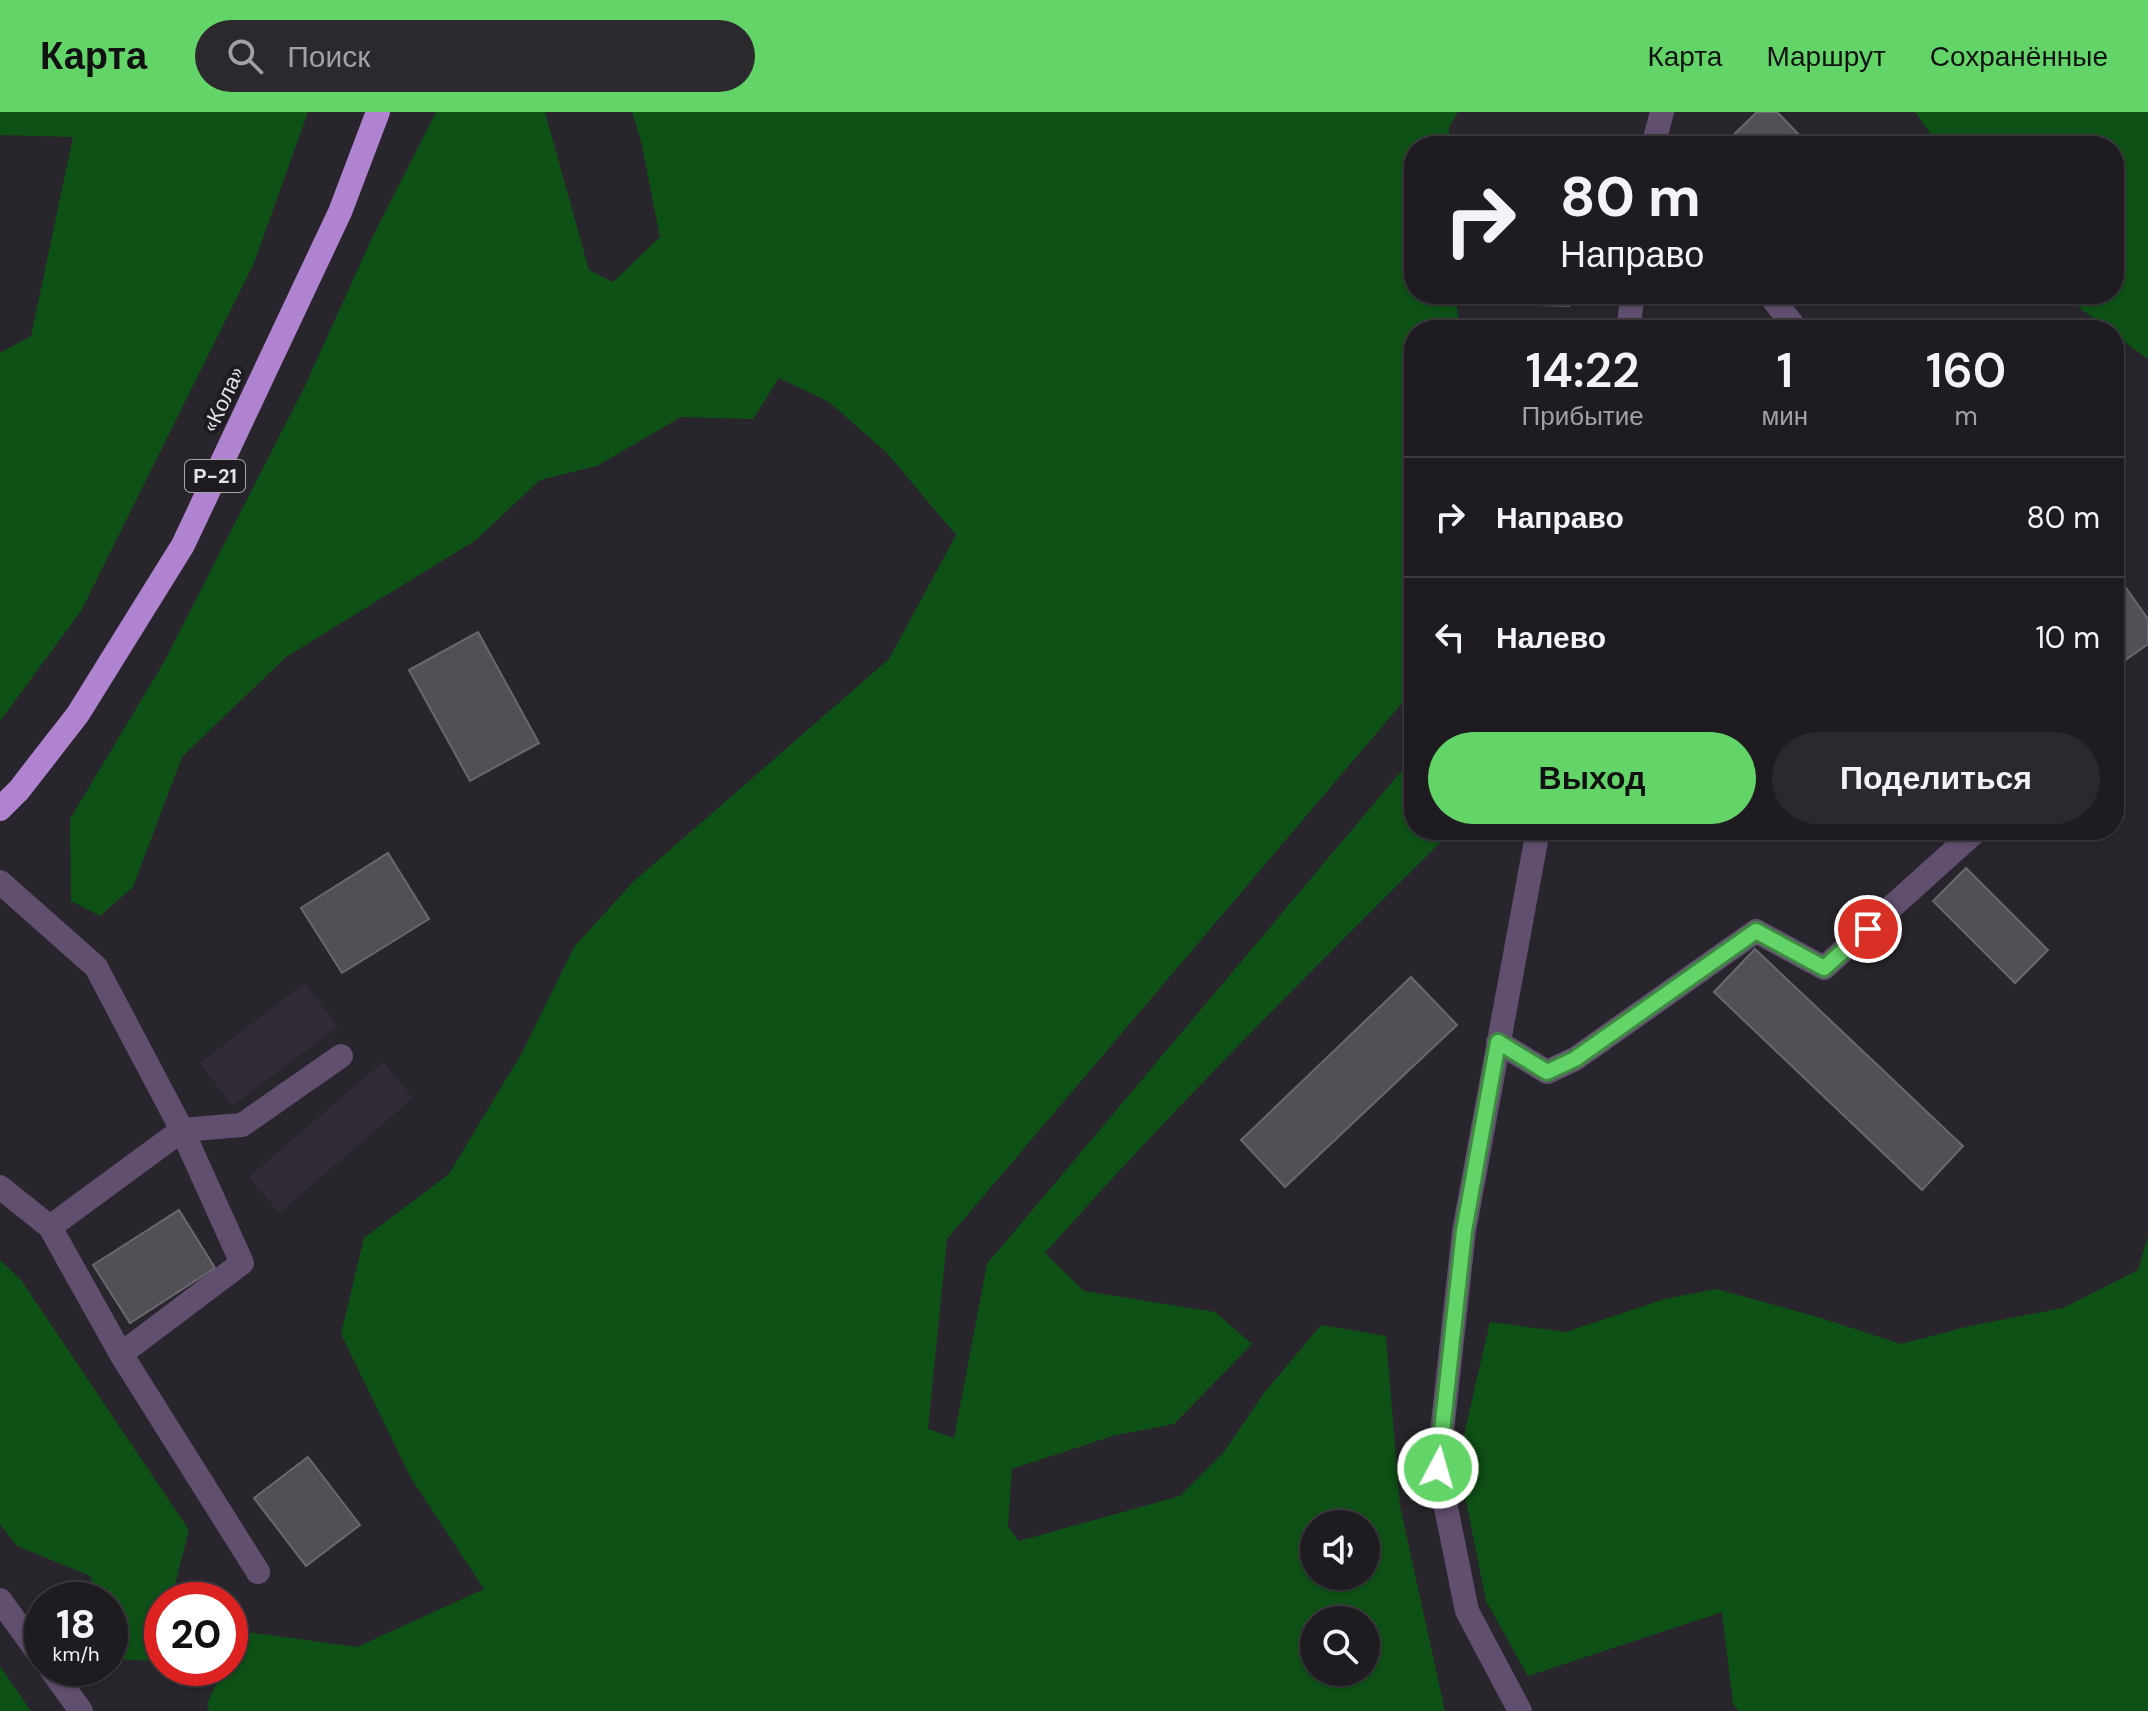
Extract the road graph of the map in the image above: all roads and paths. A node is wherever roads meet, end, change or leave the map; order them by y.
1 (378, 112) edge
2 (1662, 112) edge
3 (1656, 136) edge
4 (1777, 304) edge
5 (1789, 320) edge
6 (0, 809) edge
7 (1536, 840) edge
8 (1966, 840) edge
9 (0, 882) edge
10 (1498, 1042) junction
11 (341, 1056) dead end
12 (182, 1130) junction
13 (0, 1187) edge
14 (50, 1227) junction
15 (121, 1354) junction
16 (258, 1572) dead end
17 (0, 1600) edge
18 (24, 1633) edge
19 (63, 1686) edge
20 (81, 1711) edge
21 (1520, 1711) edge

1 - 6 highway, «Кола» / Р-21
2 - 3 street
4 - 5 street
7 - 10 street
8 - 10 street
9 - 12 street
10 - 21 street
11 - 12 street
12 - 14 street
12 - 15 street
13 - 14 street
14 - 15 street
15 - 16 street
17 - 18 street
19 - 20 street

